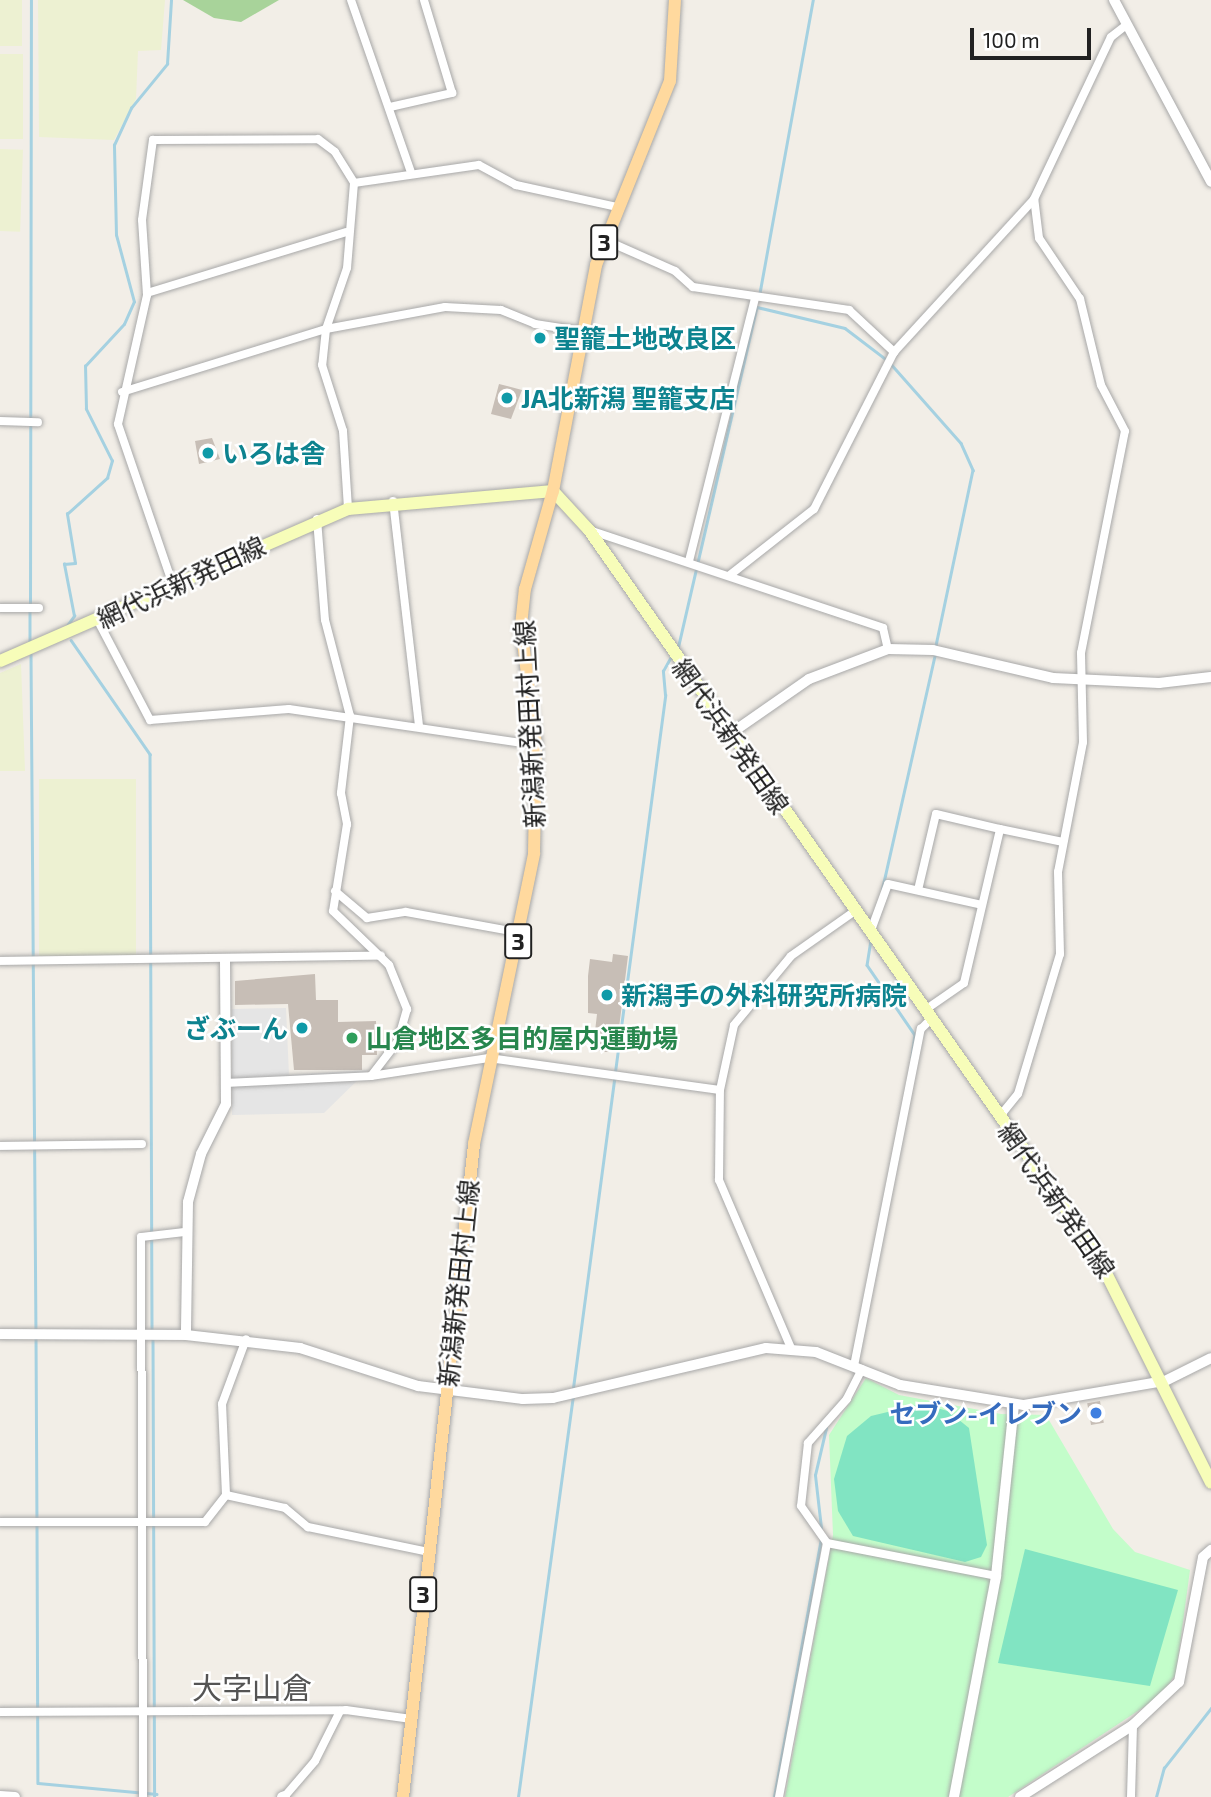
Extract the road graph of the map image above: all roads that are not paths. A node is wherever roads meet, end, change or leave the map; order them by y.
1 (351, 0) edge
2 (424, 0) edge
3 (676, 0) edge
4 (1114, 0) edge
5 (1125, 0) edge
6 (1119, 12) junction
7 (1124, 27) junction
8 (390, 107) junction
9 (411, 172) junction
10 (1211, 182) edge
11 (354, 183) junction
12 (1034, 199) junction
13 (617, 207) junction
14 (346, 232) junction
15 (605, 240) junction
16 (147, 293) junction
17 (755, 298) junction
18 (326, 329) junction
19 (580, 331) junction
20 (894, 352) junction
21 (122, 392) junction
22 (0, 421) edge
23 (38, 422) dead end
24 (553, 491) junction
25 (393, 501) junction
26 (348, 509) junction
27 (317, 518) junction
28 (589, 530) junction
29 (689, 561) junction
30 (730, 575) junction
31 (173, 585) junction
32 (0, 608) edge
33 (39, 608) dead end
34 (98, 621) junction
35 (888, 649) junction
36 (0, 661) edge
37 (1211, 677) edge
38 (1078, 680) junction
39 (350, 716) junction
40 (419, 727) junction
41 (730, 734) junction
42 (536, 745) junction
43 (1000, 829) junction
44 (1063, 842) junction
45 (918, 890) junction
46 (335, 891) junction
47 (982, 905) junction
48 (855, 911) junction
49 (521, 933) junction
50 (870, 933) junction
51 (381, 956) junction
52 (0, 961) edge
53 (225, 961) junction
54 (928, 1014) junction
55 (489, 1058) junction
56 (372, 1076) junction
57 (225, 1083) junction
58 (720, 1090) junction
59 (1000, 1116) junction
60 (142, 1144) dead end
61 (0, 1146) edge
62 (185, 1232) junction
63 (145, 1333) junction
64 (0, 1334) edge
65 (186, 1335) junction
66 (246, 1339) junction
67 (791, 1348) junction
68 (1211, 1358) edge
69 (858, 1367) junction
70 (1165, 1381) junction
71 (446, 1392) junction
72 (1014, 1404) junction
73 (1211, 1483) edge
74 (226, 1495) junction
75 (142, 1520) junction
76 (0, 1522) edge
77 (827, 1543) junction
78 (1211, 1550) edge
79 (429, 1552) junction
80 (996, 1576) junction
81 (143, 1711) junction
82 (340, 1711) junction
83 (0, 1712) edge
84 (411, 1719) junction
85 (1133, 1725) junction
86 (0, 1796) edge
87 (15, 1797) edge
88 (144, 1797) edge
89 (285, 1797) edge
90 (403, 1797) edge
91 (779, 1797) edge
92 (954, 1797) edge
93 (1020, 1797) edge
94 (1131, 1797) edge

1 - 8 street
2 - 8 street
3 - 13 main road, 新潟新発田村上線 / 3
4 - 6 street
5 - 6 street
6 - 7 street
7 - 10 street
7 - 12 street
8 - 9 street
9 - 11 street
9 - 13 street
11 - 14 street
11 - 16 street
12 - 20 street
12 - 38 street
13 - 15 main road, 新潟新発田村上線 / 3
14 - 16 street
14 - 18 street
15 - 17 street
15 - 19 main road, 新潟新発田村上線 / 3
16 - 21 street
17 - 20 street
17 - 29 street
18 - 19 street
18 - 21 street
18 - 26 street
19 - 24 main road, 新潟新発田村上線 / 3
20 - 30 street
21 - 31 street
22 - 23 street
24 - 25 main road, 網代浜新発田線
24 - 28 main road, 網代浜新発田線
24 - 42 main road, 新潟新発田村上線 / 3
25 - 26 main road, 網代浜新発田線
25 - 40 street
26 - 27 main road, 網代浜新発田線
27 - 31 main road, 網代浜新発田線
27 - 39 street
28 - 29 street
28 - 41 main road, 網代浜新発田線
29 - 30 street
30 - 35 street
31 - 34 main road, 網代浜新発田線
32 - 33 street
34 - 36 main road, 網代浜新発田線
34 - 39 street
35 - 38 street
35 - 41 street
37 - 38 street
38 - 44 street
39 - 40 street
39 - 46 street
40 - 42 street
41 - 48 main road, 網代浜新発田線
42 - 49 main road, 新潟新発田村上線 / 3
43 - 44 street
43 - 45 street
43 - 47 street
44 - 59 street
45 - 47 street
45 - 50 street
46 - 49 street
46 - 51 street
47 - 54 street
48 - 50 main road, 網代浜新発田線
48 - 58 street
49 - 55 main road, 新潟新発田村上線 / 3
50 - 54 main road, 網代浜新発田線
51 - 53 street
51 - 56 street
52 - 53 street
53 - 57 street
54 - 59 main road, 網代浜新発田線
54 - 69 street
55 - 56 street
55 - 58 street
55 - 71 main road, 新潟新発田村上線 / 3
56 - 57 street
57 - 62 street
58 - 67 street
59 - 70 main road, 網代浜新発田線
60 - 61 street
62 - 63 street
62 - 65 street
63 - 64 street
63 - 65 street
63 - 75 street
65 - 66 street
66 - 71 street
66 - 74 street
67 - 69 street
67 - 71 street
68 - 70 street
69 - 72 street
69 - 77 street
70 - 72 street
70 - 73 main road, 網代浜新発田線
71 - 79 main road, 新潟新発田村上線 / 3
72 - 80 street
74 - 75 street
74 - 79 street
75 - 76 street
75 - 81 street
77 - 80 street
77 - 91 street
78 - 85 street
79 - 84 main road, 新潟新発田村上線 / 3
80 - 92 street
81 - 82 street
81 - 83 street
81 - 88 street
82 - 84 street
82 - 89 street
84 - 90 main road, 新潟新発田村上線 / 3
85 - 93 street
85 - 94 street
86 - 87 street

